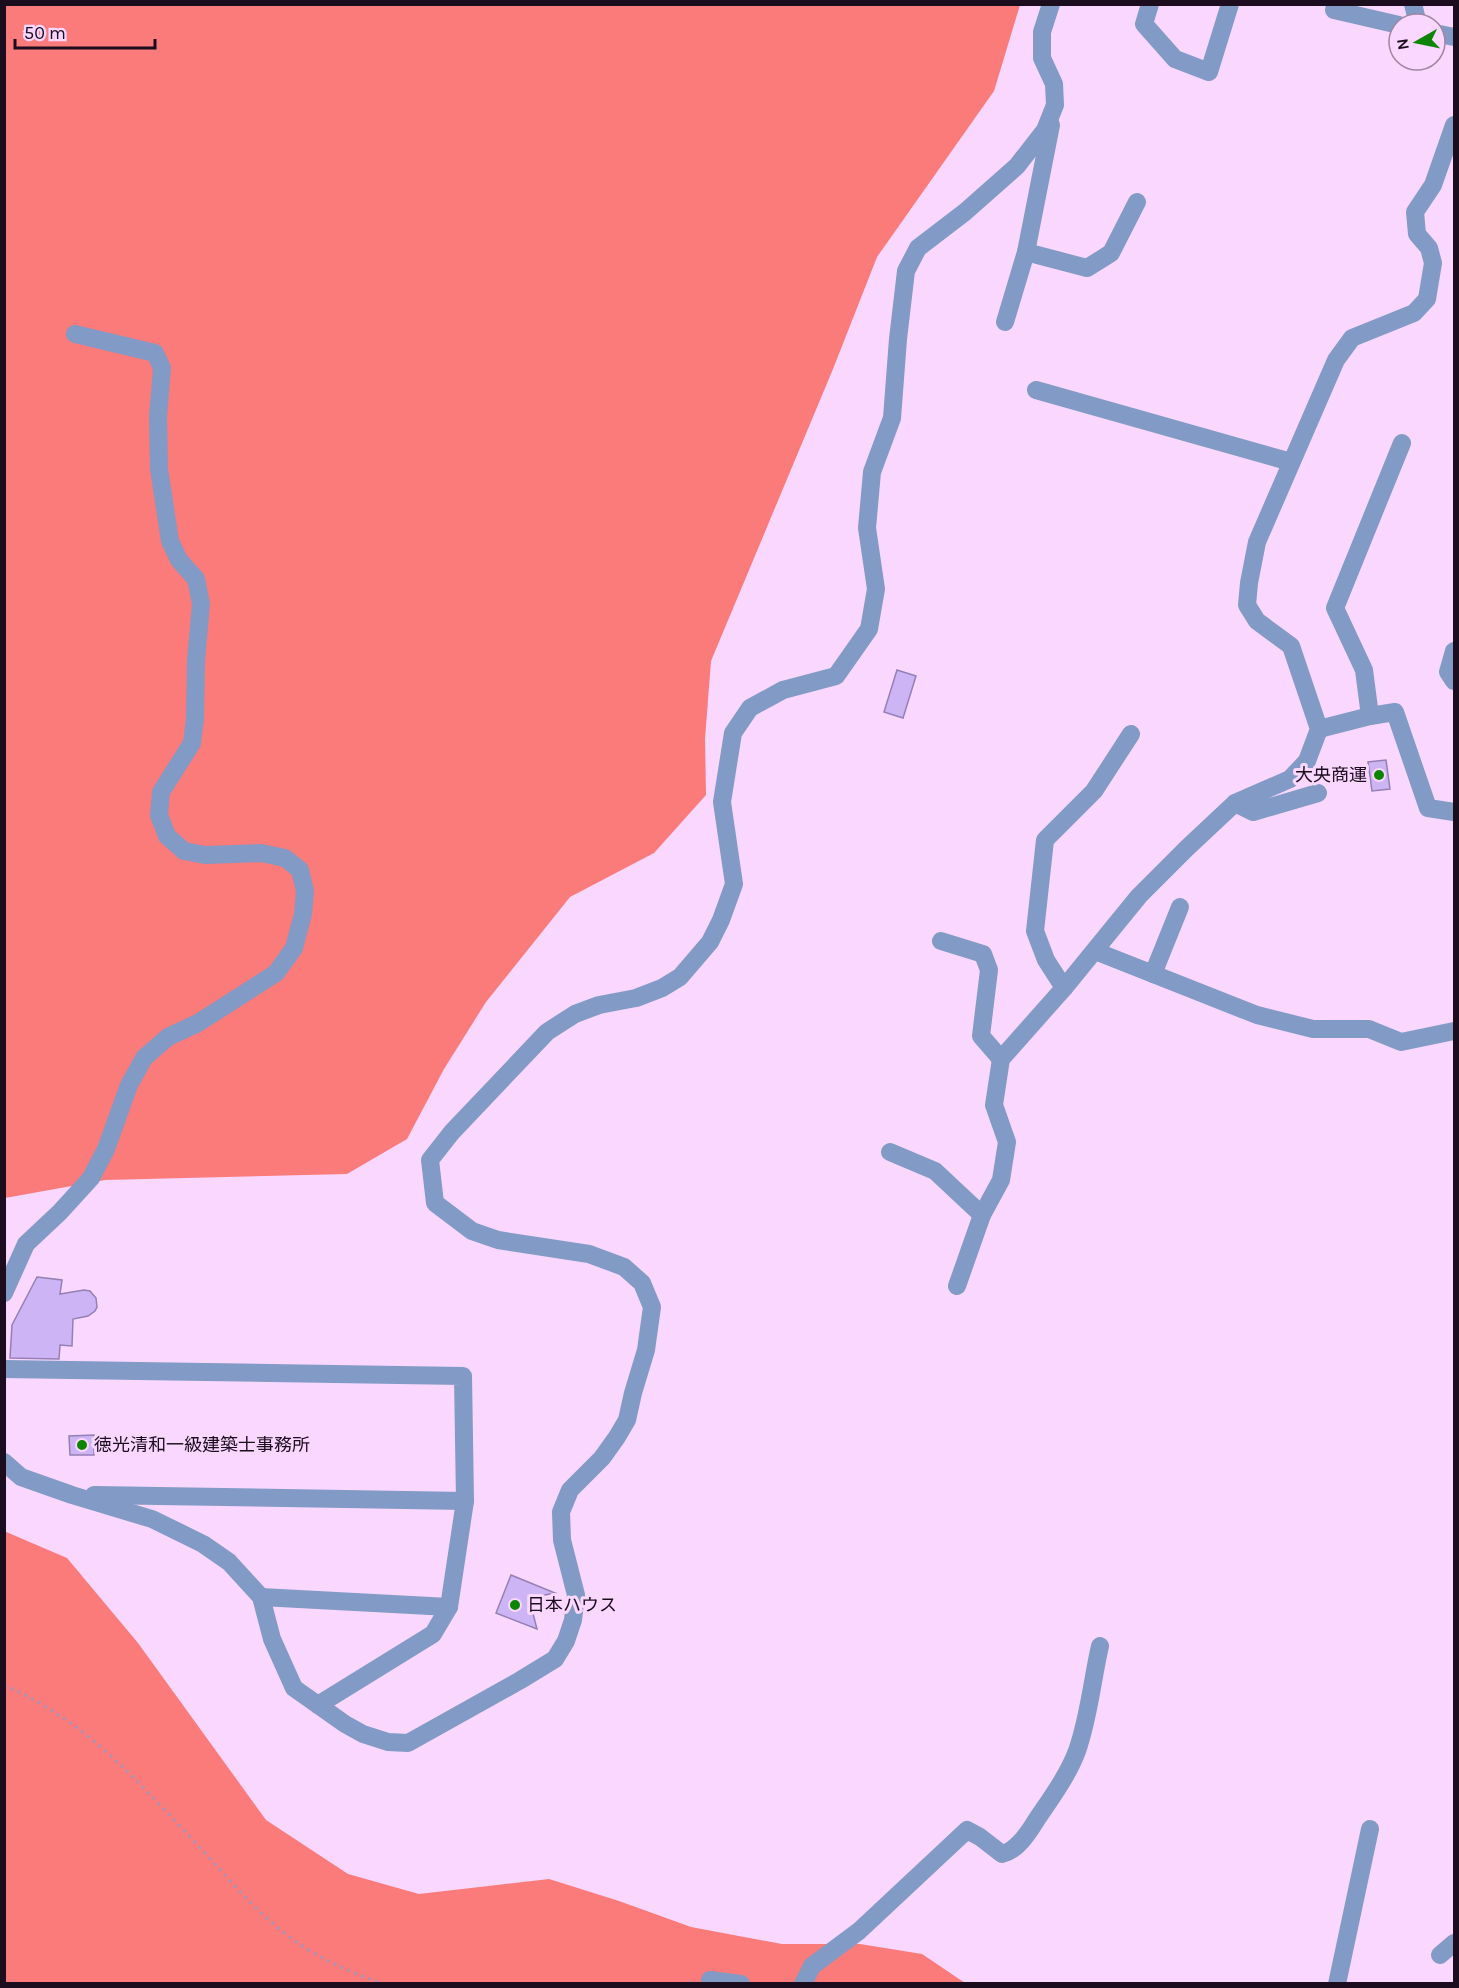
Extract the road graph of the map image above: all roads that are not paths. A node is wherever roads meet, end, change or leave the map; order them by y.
1 (1052, 4) edge
2 (1150, 4) edge
3 (1230, 4) edge
4 (1336, 4) edge
5 (1387, 22) edge
6 (1055, 105) junction
7 (1455, 125) edge
8 (1137, 202) dead end
9 (1026, 252) junction
10 (1005, 322) dead end
11 (75, 334) dead end
12 (1036, 390) dead end
13 (1402, 443) dead end
14 (1291, 462) junction
15 (1455, 651) edge
16 (1455, 681) edge
17 (1370, 716) junction
18 (1318, 729) junction
19 (1131, 734) dead end
20 (1318, 793) dead end
21 (1235, 803) junction
22 (1455, 812) edge
23 (1180, 907) dead end
24 (940, 941) dead end
25 (1095, 951) junction
26 (1153, 974) junction
27 (1064, 988) junction
28 (1455, 1031) edge
29 (1001, 1059) junction
30 (890, 1152) dead end
31 (982, 1215) junction
32 (957, 1286) dead end
33 (4, 1293) edge
34 (4, 1369) edge
35 (4, 1462) edge
36 (72, 1495) junction
37 (465, 1501) junction
38 (261, 1597) junction
39 (449, 1607) junction
40 (1100, 1646) dead end
41 (318, 1705) junction
42 (1370, 1829) dead end
43 (710, 1980) dead end
44 (741, 1983) edge
45 (803, 1983) edge
46 (1337, 1983) edge

1 - 6 street
2 - 3 street
4 - 5 street
6 - 9 street
6 - 41 street
7 - 14 street
8 - 9 street
9 - 10 street
11 - 33 street
12 - 14 street
13 - 17 street
14 - 18 street
15 - 16 street
17 - 18 street
17 - 22 street
18 - 21 street
19 - 27 street
20 - 21 street
21 - 25 street
23 - 26 street
24 - 29 street
25 - 26 street
25 - 27 street
26 - 28 street
27 - 29 street
29 - 31 street
30 - 31 street
31 - 32 street
34 - 37 street
35 - 36 street
36 - 37 street
36 - 38 street
37 - 39 street
38 - 39 street
38 - 41 street
39 - 41 street
40 - 45 street
42 - 46 street
43 - 44 street

